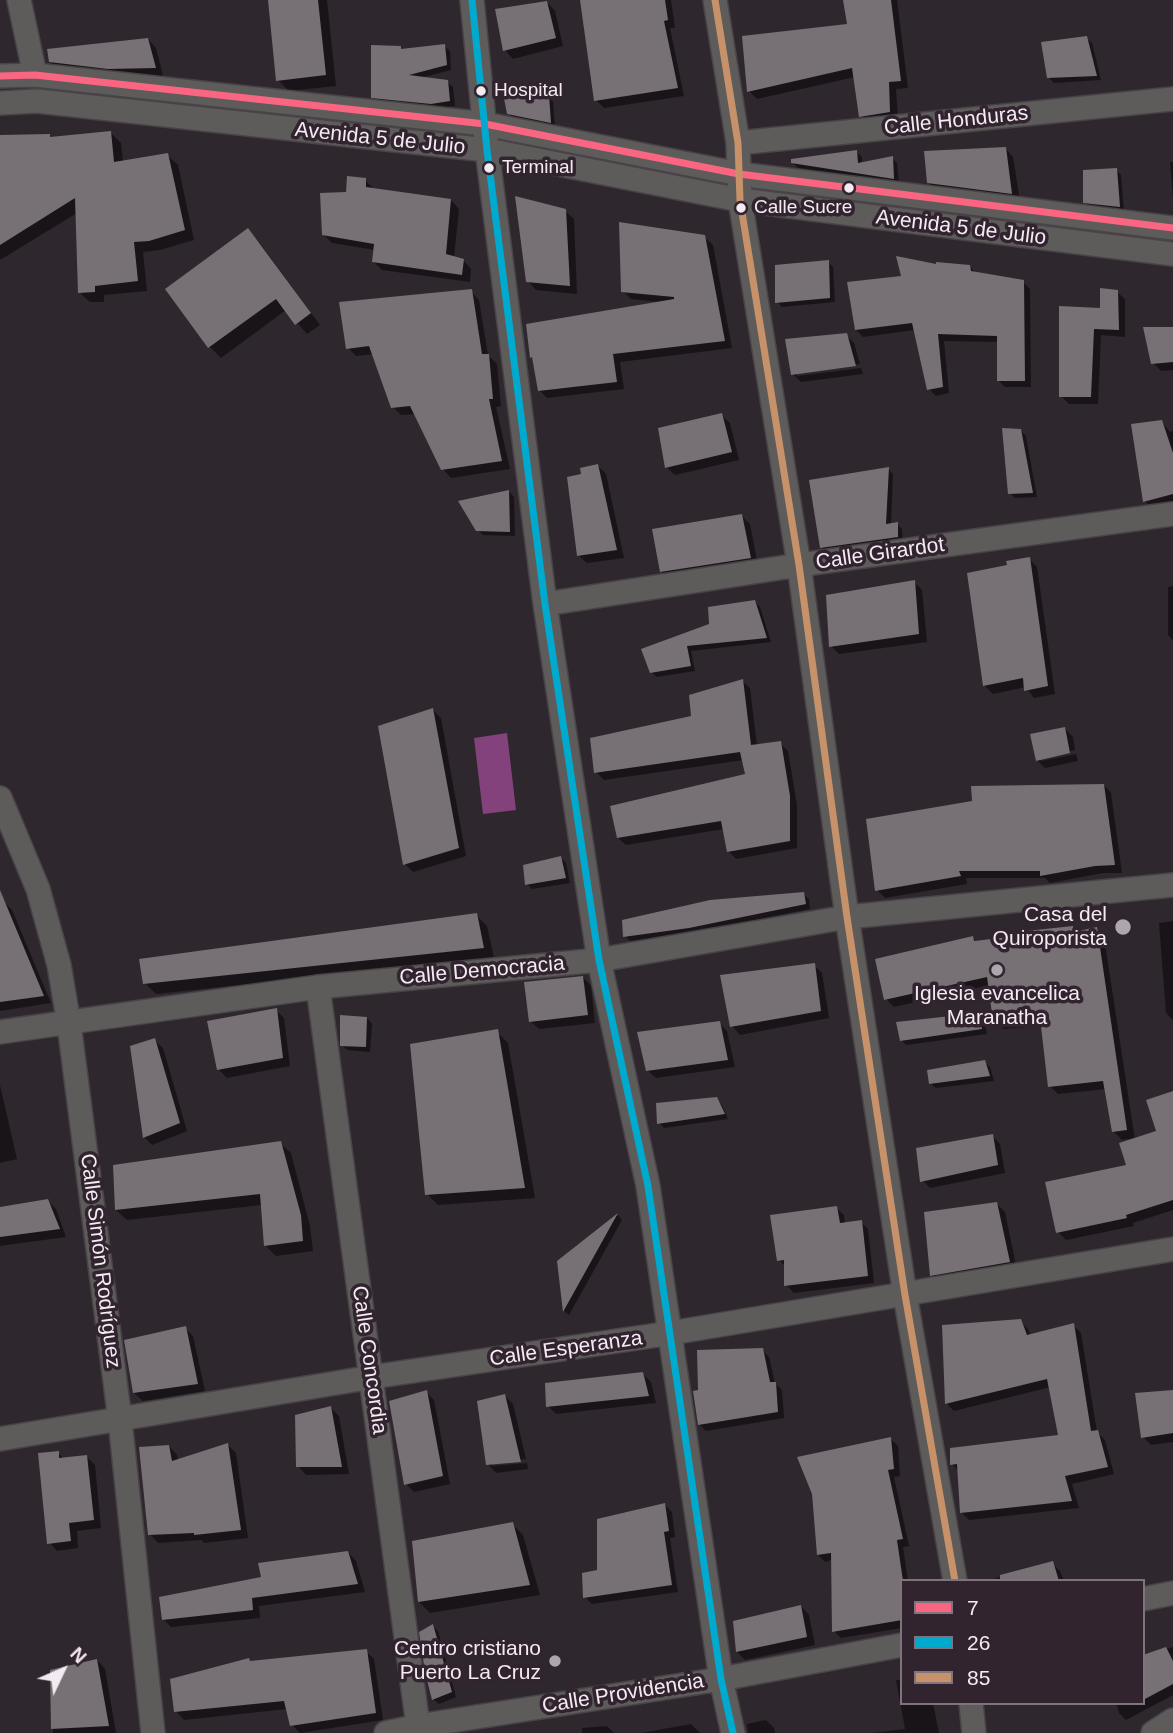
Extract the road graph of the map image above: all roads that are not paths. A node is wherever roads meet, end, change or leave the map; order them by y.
1 (19, 0) edge
2 (472, 0) edge
3 (715, 0) edge
4 (35, 75) junction
5 (0, 76) edge
6 (1173, 99) edge
7 (0, 103) edge
8 (485, 124) junction
9 (738, 143) junction
10 (487, 150) junction
11 (739, 174) junction
12 (740, 200) junction
13 (1173, 228) edge
14 (1173, 254) edge
15 (1173, 514) edge
16 (799, 565) junction
17 (545, 604) junction
18 (0, 798) edge
19 (1173, 886) edge
20 (847, 917) junction
21 (599, 960) junction
22 (318, 987) junction
23 (68, 1024) junction
24 (0, 1032) edge
25 (1173, 1249) edge
26 (905, 1295) junction
27 (671, 1333) junction
28 (372, 1377) junction
29 (120, 1420) junction
30 (0, 1439) edge
31 (954, 1579) edge
32 (1173, 1593) edge
33 (1145, 1598) edge
34 (900, 1644) edge
35 (721, 1679) junction
36 (971, 1705) edge
37 (1173, 1720) edge
38 (418, 1729) edge
39 (153, 1733) edge
40 (386, 1733) edge
41 (733, 1733) edge
42 (974, 1733) edge
43 (1153, 1733) edge

1 - 4 street
2 - 8 street
3 - 9 street
4 - 5 street, Avenida 5 de Julio
4 - 8 street, Avenida 5 de Julio
6 - 9 street, Calle Honduras
7 - 10 street, Avenida 5 de Julio
8 - 10 street
8 - 11 street, Avenida 5 de Julio
9 - 11 street
10 - 12 street, Avenida 5 de Julio
10 - 17 street
11 - 12 street
11 - 13 street, Avenida 5 de Julio
12 - 14 street, Avenida 5 de Julio
12 - 16 street
15 - 16 street, Calle Girardot
16 - 17 street, Calle Girardot
16 - 20 street
17 - 21 street
18 - 23 street, Calle Simón Rodríguez
19 - 20 street, Calle Democracia
20 - 21 street, Calle Democracia
20 - 26 street
21 - 22 street, Calle Democracia
21 - 27 street
22 - 23 street, Calle Democracia
22 - 28 street, Calle Concordia
23 - 24 street, Calle Democracia
23 - 29 street, Calle Simón Rodríguez
25 - 26 street, Calle Esperanza
26 - 27 street, Calle Esperanza
26 - 31 street
27 - 28 street, Calle Esperanza
27 - 35 street
28 - 29 street, Calle Esperanza
28 - 38 street, Calle Concordia
29 - 30 street, Calle Esperanza
29 - 39 street, Calle Simón Rodríguez
32 - 33 street
34 - 35 street, Calle Providencia
35 - 38 street, Calle Providencia
35 - 41 street
36 - 42 street
37 - 43 street
38 - 40 street, Calle Providencia

